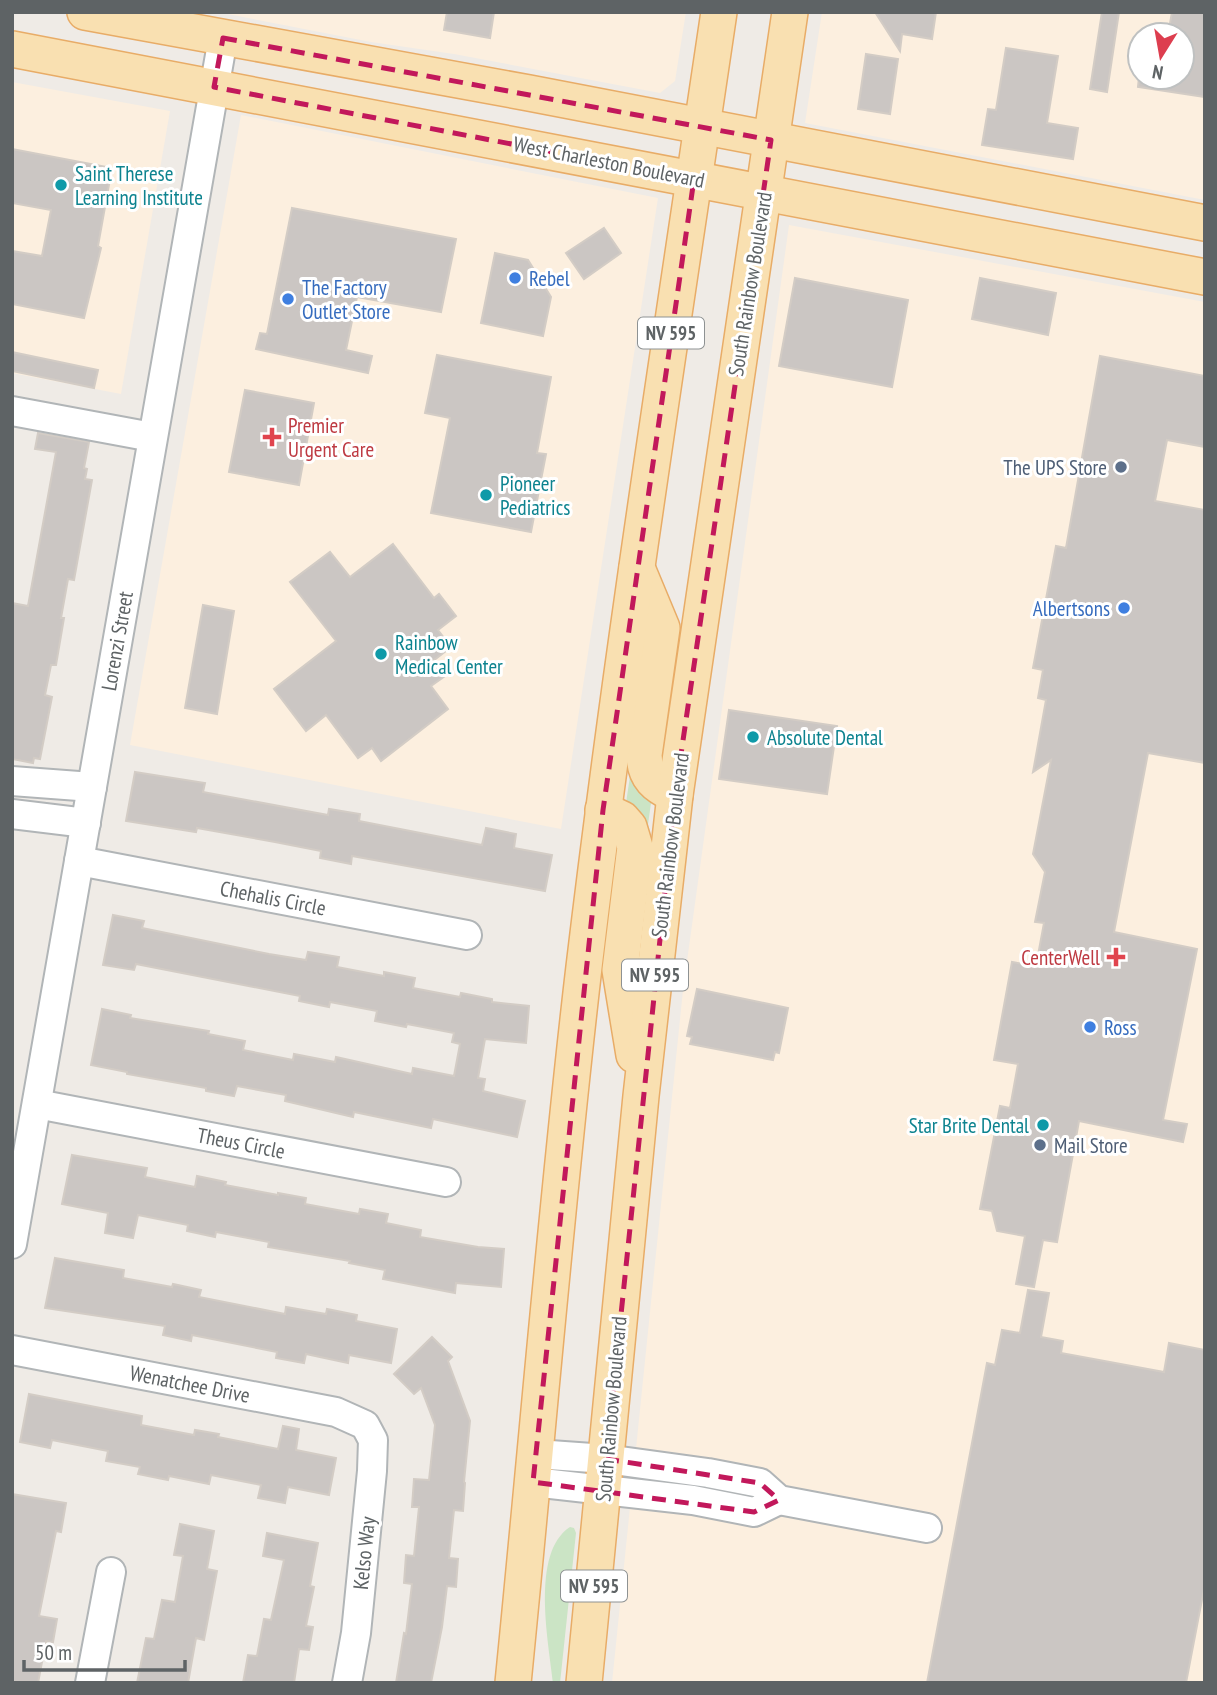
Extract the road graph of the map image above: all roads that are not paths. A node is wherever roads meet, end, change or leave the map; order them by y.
1 (85, 12) edge
2 (719, 12) edge
3 (790, 12) edge
4 (223, 38) junction
5 (12, 48) edge
6 (214, 86) junction
7 (701, 127) junction
8 (771, 140) junction
9 (694, 179) junction
10 (764, 192) junction
11 (1205, 223) edge
12 (1205, 277) edge
13 (12, 411) edge
14 (152, 437) junction
15 (636, 565) junction
16 (12, 781) edge
17 (92, 787) junction
18 (675, 795) junction
19 (603, 810) junction
20 (12, 814) edge
21 (86, 823) junction
22 (79, 861) junction
23 (467, 935) dead end
24 (641, 1096) junction
25 (37, 1104) junction
26 (446, 1182) dead end
27 (12, 1244) edge
28 (12, 1350) edge
29 (365, 1425) joint
30 (534, 1468) junction
31 (605, 1474) junction
32 (927, 1528) dead end
33 (525, 1563) junction
34 (111, 1572) dead end
35 (90, 1683) edge
36 (347, 1683) edge
37 (513, 1683) edge
38 (539, 1683) edge
39 (584, 1683) edge

1 - 4 main road
2 - 7 main road, NV 595
3 - 8 main road, South Rainbow Boulevard / NV 595
4 - 6 street, Lorenzi Street
4 - 7 main road
5 - 6 main road, West Charleston Boulevard
6 - 9 main road, West Charleston Boulevard
6 - 14 street, Lorenzi Street
7 - 8 main road
7 - 9 main road, NV 595
8 - 10 main road, South Rainbow Boulevard / NV 595
8 - 11 main road
9 - 10 main road, West Charleston Boulevard
9 - 15 main road, NV 595
10 - 12 main road, West Charleston Boulevard
10 - 18 main road, South Rainbow Boulevard / NV 595
13 - 14 street
14 - 17 street, Lorenzi Street
15 - 18 main road
15 - 19 main road, NV 595
16 - 17 street
17 - 21 street, Lorenzi Street
18 - 24 main road, South Rainbow Boulevard / NV 595
19 - 24 main road
19 - 30 main road, NV 595
20 - 21 street
21 - 22 street, Lorenzi Street
22 - 23 street, Chehalis Circle
22 - 25 street, Lorenzi Street
24 - 31 main road, South Rainbow Boulevard / NV 595
25 - 26 street, Theus Circle
25 - 27 street, Lorenzi Street
28 - 29 street, Wenatchee Drive
29 - 36 street, Kelso Way
30 - 31 street
30 - 33 main road, NV 595
31 - 32 street
31 - 39 main road, South Rainbow Boulevard / NV 595
33 - 37 main road, NV 595
33 - 38 main road
34 - 35 street

